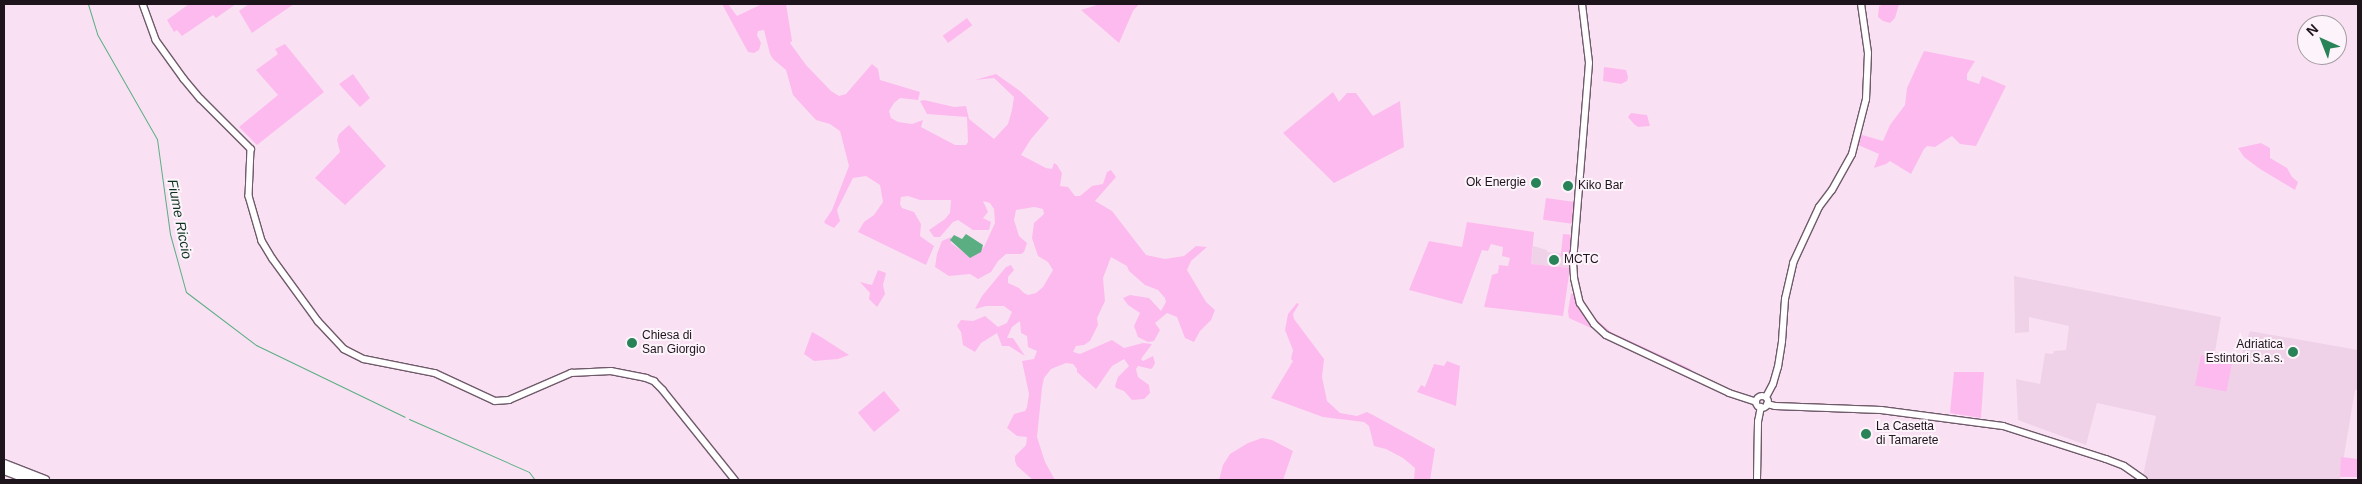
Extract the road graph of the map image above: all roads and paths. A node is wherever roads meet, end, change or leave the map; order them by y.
1 (143, 4) edge
2 (1582, 4) edge
3 (1861, 4) edge
4 (1767, 401) junction
5 (1758, 404) junction
6 (4, 464) edge
7 (4, 470) edge
8 (30, 480) edge
9 (45, 480) edge
10 (735, 480) edge
11 (1757, 480) edge
12 (2144, 480) edge

1 - 10 street
2 - 5 main road
3 - 4 main road
4 - 5 main road
4 - 5 main road
4 - 12 main road
5 - 11 street
6 - 9 highway
7 - 8 highway

